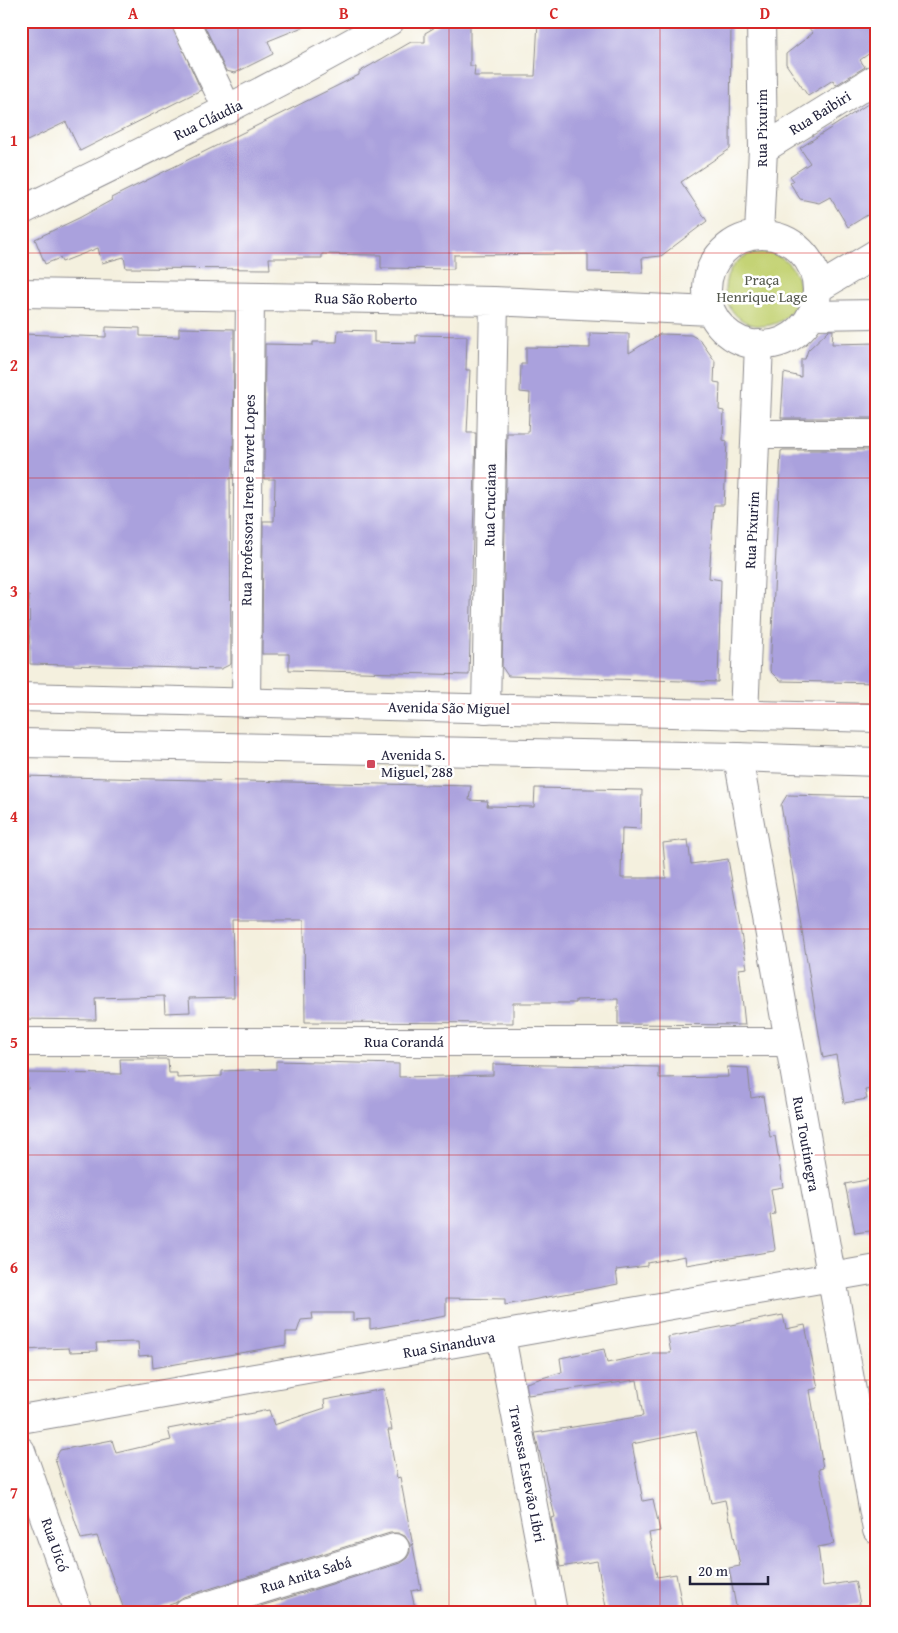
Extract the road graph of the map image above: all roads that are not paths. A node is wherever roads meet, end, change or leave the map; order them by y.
1 (185, 21) edge
2 (390, 21) edge
3 (761, 21) edge
4 (877, 78) edge
5 (228, 110) junction
6 (762, 149) junction
7 (21, 211) edge
8 (759, 234) junction
9 (877, 254) edge
10 (817, 289) junction
11 (21, 293) edge
12 (250, 297) junction
13 (494, 301) junction
14 (711, 311) junction
15 (877, 314) edge
16 (810, 315) junction
17 (759, 344) junction
18 (757, 434) junction
19 (877, 434) edge
20 (21, 697) edge
21 (246, 703) junction
22 (486, 708) junction
23 (744, 716) junction
24 (877, 718) edge
25 (21, 743) edge
26 (738, 757) junction
27 (877, 762) edge
28 (21, 1042) edge
29 (788, 1042) junction
30 (877, 1269) edge
31 (831, 1278) junction
32 (501, 1336) junction
33 (21, 1419) edge
34 (21, 1451) edge
35 (877, 1530) edge
36 (395, 1548) dead end
37 (78, 1612) edge
38 (188, 1612) edge
39 (554, 1612) edge

1 - 5 street
2 - 5 street, Rua Cláudia
3 - 6 street, Rua Pixurim
4 - 6 street, Rua Baibiri
5 - 7 street, Rua Cláudia
6 - 8 street, Rua Pixurim
8 - 10 street
8 - 14 street
9 - 10 street
10 - 16 street
11 - 12 street, Rua São Roberto
12 - 13 street, Rua São Roberto
12 - 21 street, Rua Professora Irene Favret Lopes
13 - 14 street, Rua São Roberto
13 - 22 street, Rua Cruciana
14 - 17 street
15 - 16 street
16 - 17 street
17 - 18 street, Rua Pixurim
18 - 19 street
18 - 23 street, Rua Pixurim
20 - 21 street, Avenida São Miguel
21 - 22 street, Avenida São Miguel
22 - 23 street, Avenida São Miguel
23 - 24 street, Avenida São Miguel
25 - 26 street
26 - 27 street
26 - 29 street, Rua Toutinegra
28 - 29 street, Rua Corandá
29 - 31 street, Rua Toutinegra
30 - 31 street, Rua Sinanduva
31 - 32 street, Rua Sinanduva
31 - 35 street, Rua Toutinegra
32 - 33 street, Rua Sinanduva
32 - 39 street, Travessa Estevão Libri
34 - 37 street, Rua Uicó
36 - 38 street, Rua Anita Sabá

